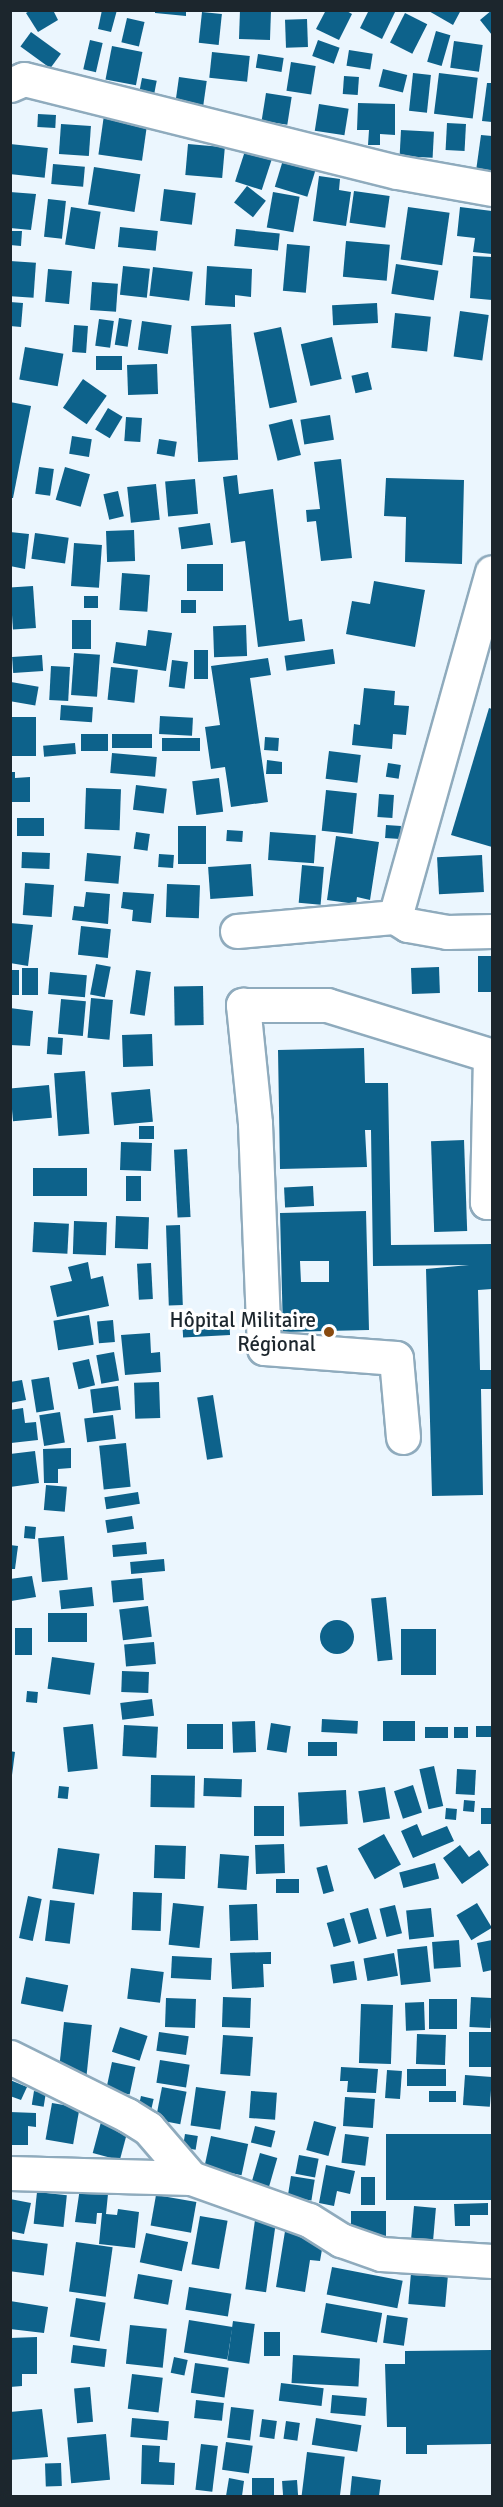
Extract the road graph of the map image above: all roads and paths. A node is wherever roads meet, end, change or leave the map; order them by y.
1 (10, 85) edge
2 (492, 189) edge
3 (492, 572) edge
4 (395, 917) junction
5 (237, 931) dead end
6 (492, 931) edge
7 (491, 1055) edge
8 (492, 1202) edge
9 (403, 1437) dead end
10 (10, 2057) edge
11 (10, 2172) edge
12 (191, 2178) junction
13 (492, 2261) edge

1 - 2 street
3 - 4 street
4 - 5 street
4 - 6 street
7 - 8 street
7 - 9 street
10 - 12 street
11 - 12 street
12 - 13 street

